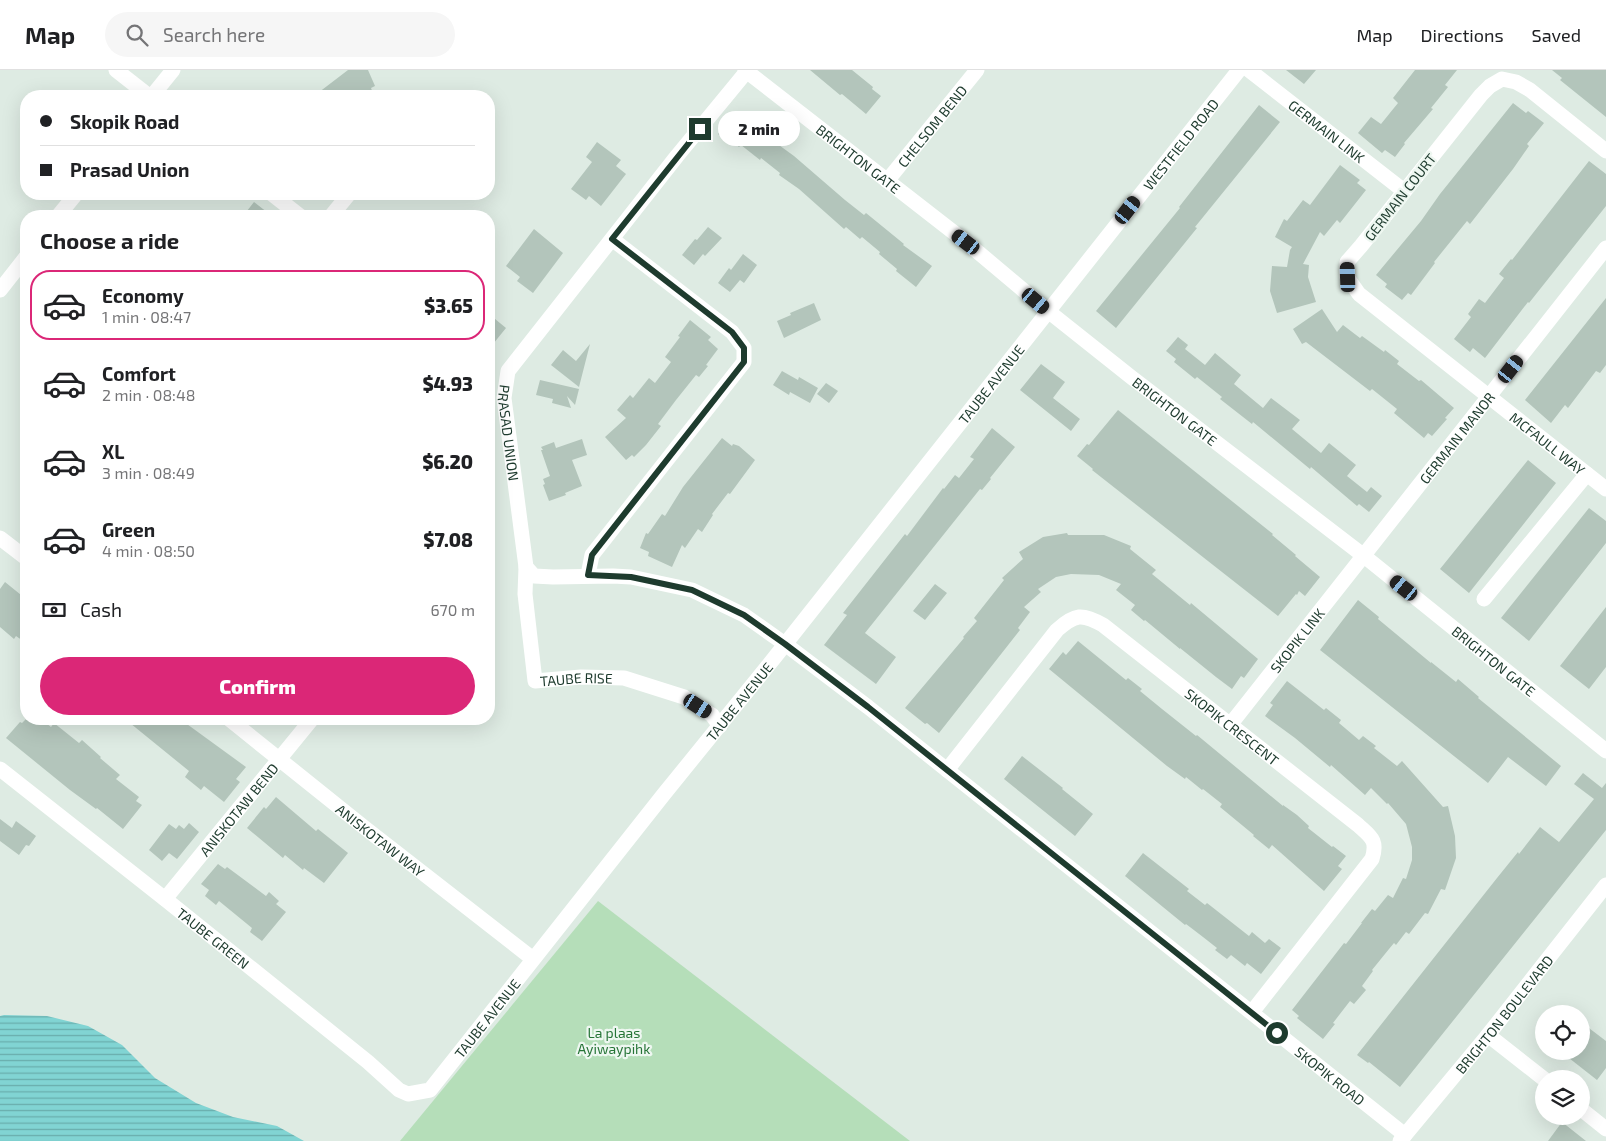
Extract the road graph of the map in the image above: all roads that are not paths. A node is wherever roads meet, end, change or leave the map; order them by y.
1 (116, 70) edge
2 (173, 70) edge
3 (977, 70) edge
4 (1239, 70) edge
5 (1249, 70) edge
6 (746, 71) edge
7 (143, 90) edge
8 (156, 90) edge
9 (1606, 151) edge
10 (887, 181) junction
11 (1404, 191) junction
12 (71, 200) edge
13 (280, 200) edge
14 (344, 200) edge
15 (63, 210) edge
16 (292, 210) edge
17 (336, 210) edge
18 (612, 239) junction
19 (1606, 248) edge
20 (20, 265) edge
21 (0, 290) edge
22 (1048, 311) junction
23 (1490, 396) junction
24 (1587, 474) junction
25 (1606, 488) edge
26 (0, 538) edge
27 (20, 553) edge
28 (1364, 556) junction
29 (526, 568) junction
30 (588, 575) junction
31 (1484, 599) dead end
32 (785, 644) junction
33 (237, 725) edge
34 (307, 725) edge
35 (1230, 725) junction
36 (720, 726) junction
37 (1606, 751) edge
38 (280, 759) junction
39 (0, 769) edge
40 (947, 770) junction
41 (1606, 885) edge
42 (165, 900) junction
43 (533, 959) junction
44 (1252, 1012) junction
45 (1488, 1036) junction
46 (1535, 1072) edge
47 (430, 1090) joint
48 (1590, 1117) edge
49 (1606, 1130) edge
50 (1402, 1138) edge

1 - 7 street
2 - 8 street
3 - 10 street, CHELSOM BEND
4 - 22 street, WESTFIELD ROAD
5 - 11 street, GERMAIN LINK
6 - 10 street, BRIGHTON GATE
6 - 18 street, PRASAD UNION
9 - 11 street, GERMAIN COURT
10 - 22 street, BRIGHTON GATE
11 - 23 street, GERMAIN COURT
12 - 15 street
13 - 16 street
14 - 17 street
18 - 29 street, PRASAD UNION
18 - 30 street
19 - 23 street, GERMAIN MANOR
20 - 21 street
22 - 28 street, BRIGHTON GATE
22 - 32 street, TAUBE AVENUE
23 - 24 street, MCFAULL WAY
23 - 28 street, GERMAIN MANOR
24 - 25 street, MCFAULL WAY
24 - 31 street
26 - 27 street
28 - 35 street, SKOPIK LINK
28 - 37 street, BRIGHTON GATE
29 - 30 street
29 - 36 street, TAUBE RISE
30 - 32 street
32 - 36 street, TAUBE AVENUE
32 - 40 street, SKOPIK ROAD
33 - 38 street, ANISKOTAW WAY
34 - 38 street, ANISKOTAW BEND
35 - 40 street, SKOPIK CRESCENT
35 - 44 street, SKOPIK CRESCENT
36 - 43 street, TAUBE AVENUE
38 - 42 street, ANISKOTAW BEND
38 - 43 street, ANISKOTAW WAY
39 - 42 street, TAUBE GREEN
40 - 44 street, SKOPIK ROAD
41 - 45 street, BRIGHTON BOULEVARD
42 - 47 street, TAUBE GREEN
43 - 47 street, TAUBE AVENUE
44 - 50 street, SKOPIK ROAD
45 - 46 street
45 - 50 street, BRIGHTON BOULEVARD
48 - 49 street

